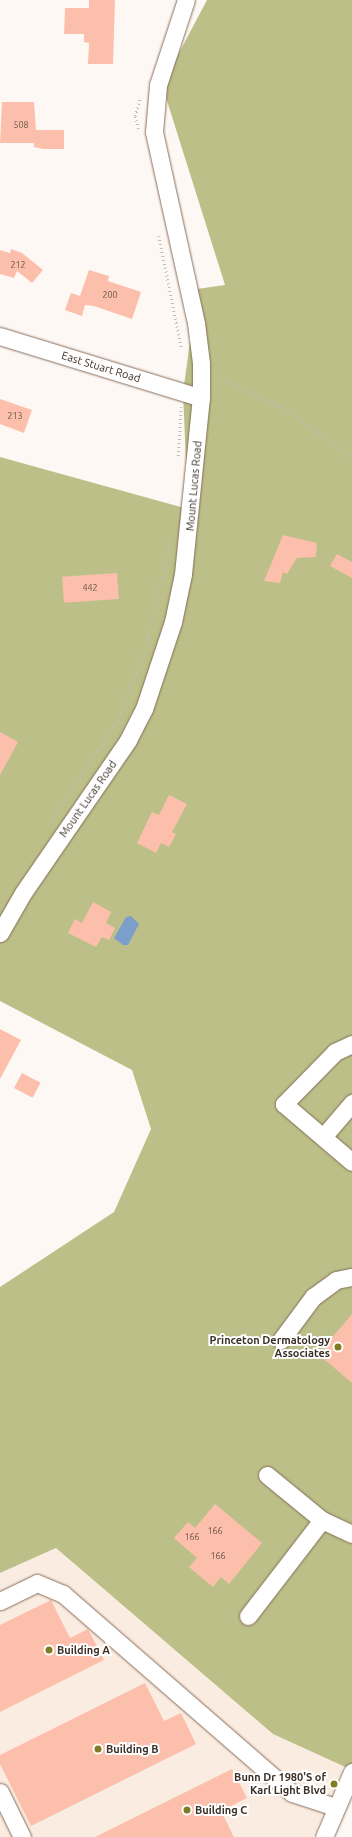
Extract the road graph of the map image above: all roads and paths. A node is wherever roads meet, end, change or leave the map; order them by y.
1 (186, 0) edge
2 (141, 93) dead end
3 (138, 132) dead end
4 (158, 230) dead end
5 (0, 336) edge
6 (183, 357) dead end
7 (213, 378) dead end
8 (183, 393) junction
9 (201, 398) junction
10 (352, 457) edge
11 (177, 462) dead end
12 (170, 536) dead end
13 (47, 828) dead end
14 (0, 933) edge
15 (352, 1044) edge
16 (352, 1104) edge
17 (323, 1137) junction
18 (352, 1162) edge
19 (352, 1277) edge
20 (281, 1340) dead end
21 (267, 1475) dead end
22 (322, 1520) junction
23 (352, 1534) edge
24 (0, 1601) edge
25 (248, 1616) dead end
26 (352, 1772) edge
27 (0, 1792) edge
28 (335, 1808) junction
29 (22, 1837) edge
30 (324, 1837) edge

1 - 9 street, Mount Lucas Road
2 - 3 path
4 - 6 path
5 - 8 street, East Stuart Road
7 - 10 path
8 - 9 street, East Stuart Road
8 - 11 path
9 - 14 street, Mount Lucas Road
12 - 13 path
15 - 17 street
16 - 17 street
17 - 18 street
19 - 20 street
21 - 22 street
22 - 23 street
22 - 25 street
24 - 28 street
26 - 28 street
27 - 29 street
28 - 30 street

